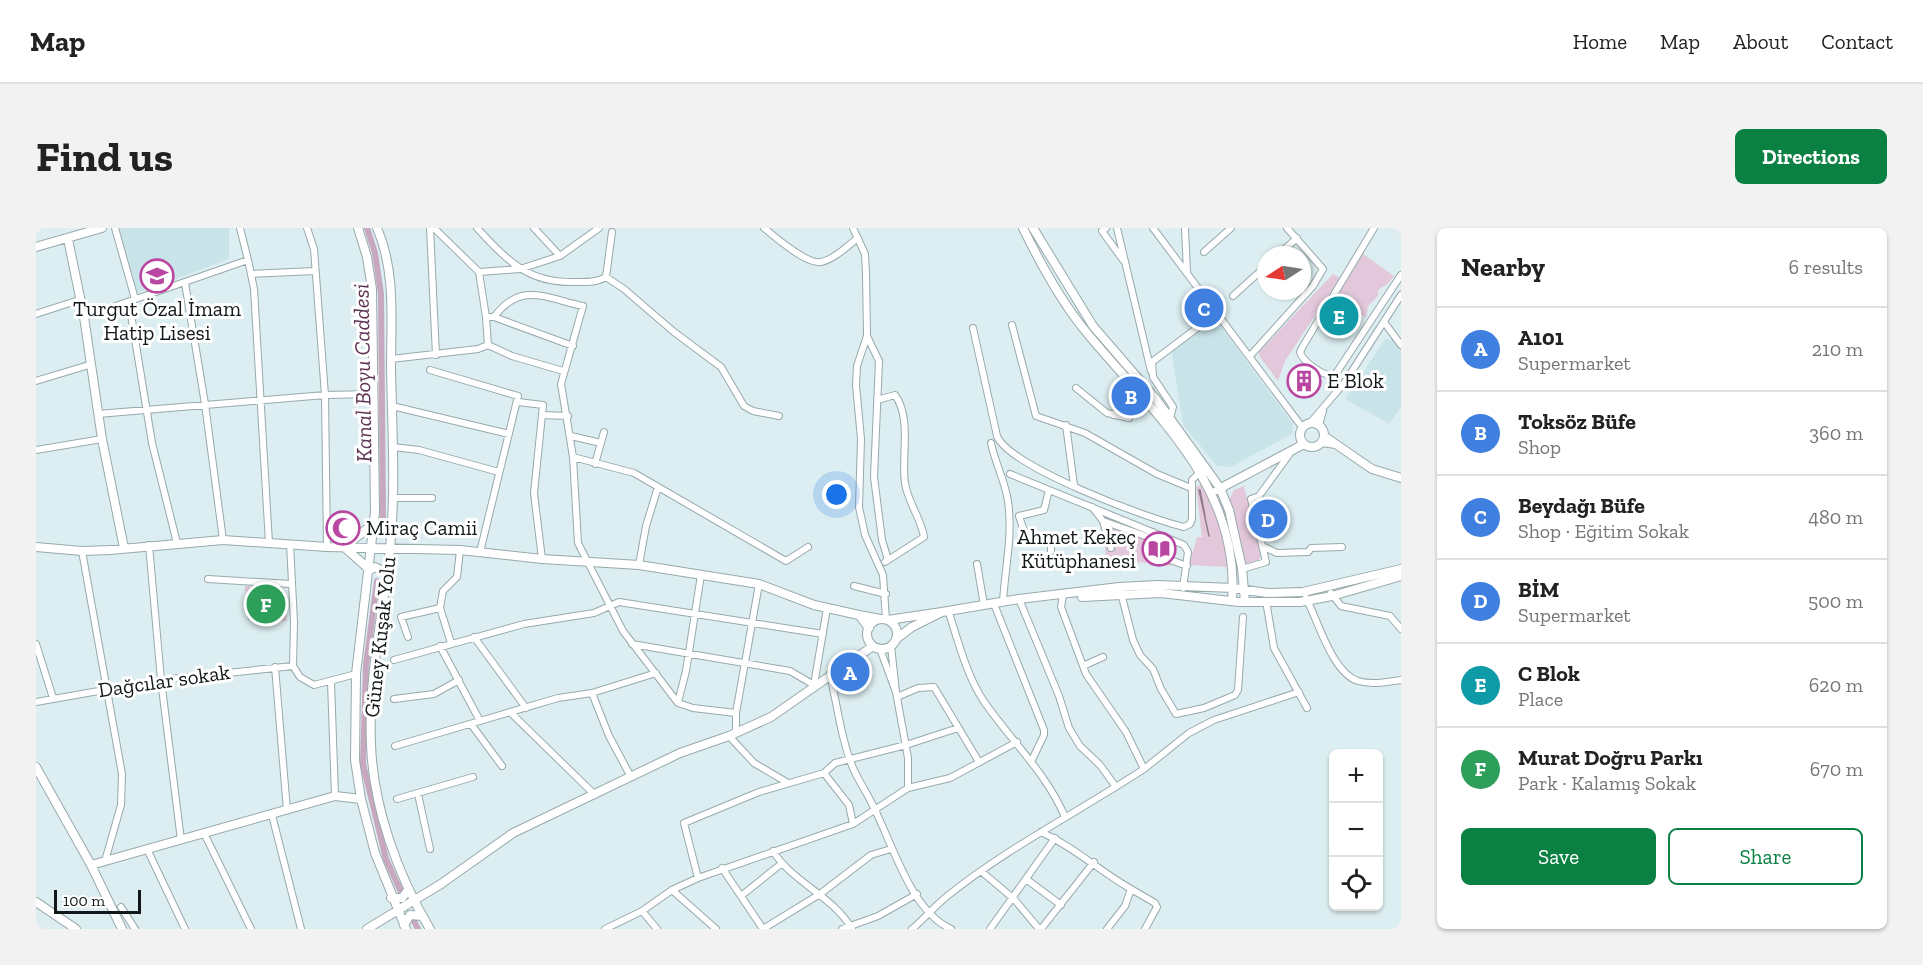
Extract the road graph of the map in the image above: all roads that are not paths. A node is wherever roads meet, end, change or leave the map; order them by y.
1 (102, 228) edge
2 (115, 228) edge
3 (240, 228) edge
4 (307, 228) edge
5 (358, 228) edge
6 (379, 228) edge
7 (432, 228) edge
8 (477, 228) edge
9 (534, 228) edge
10 (585, 228) edge
11 (599, 228) edge
12 (764, 228) edge
13 (854, 228) edge
14 (1023, 228) edge
15 (1033, 228) edge
16 (1106, 228) edge
17 (1117, 228) edge
18 (1153, 228) edge
19 (1185, 228) edge
20 (1231, 228) edge
21 (1287, 228) edge
22 (1374, 228) edge
23 (612, 232) dead end
24 (591, 234) junction
25 (858, 238) junction
26 (1297, 238) junction
27 (68, 239) junction
28 (1288, 246) edge
29 (36, 247) edge
30 (1204, 252) dead end
31 (560, 256) junction
32 (248, 260) junction
33 (1125, 263) junction
34 (520, 269) junction
35 (315, 271) junction
36 (479, 272) junction
37 (1187, 273) junction
38 (250, 274) junction
39 (1257, 274) edge
40 (1401, 275) edge
41 (606, 278) junction
42 (185, 283) junction
43 (1401, 295) edge
44 (1233, 296) dead end
45 (79, 300) junction
46 (132, 300) junction
47 (1384, 301) junction
48 (1393, 308) junction
49 (1217, 313) junction
50 (36, 314) edge
51 (84, 317) junction
52 (486, 317) junction
53 (494, 317) junction
54 (1384, 322) junction
55 (1012, 325) dead end
56 (973, 328) dead end
57 (867, 336) junction
58 (488, 345) junction
59 (1401, 345) edge
60 (573, 346) junction
61 (436, 355) junction
62 (1250, 356) junction
63 (391, 359) junction
64 (89, 365) junction
65 (430, 370) dead end
66 (563, 371) junction
67 (1151, 371) junction
68 (36, 381) edge
69 (1076, 388) dead end
70 (374, 394) junction
71 (325, 395) junction
72 (262, 400) junction
73 (877, 400) junction
74 (518, 402) junction
75 (205, 405) junction
76 (1123, 405) dead end
77 (392, 406) junction
78 (146, 411) junction
79 (98, 414) junction
80 (1113, 414) junction
81 (542, 415) junction
82 (568, 416) junction
83 (779, 416) dead end
84 (1129, 418) dead end
85 (1170, 418) junction
86 (1309, 424) junction
87 (1066, 425) junction
88 (604, 432) dead end
89 (509, 434) junction
90 (571, 436) junction
91 (102, 439) junction
92 (1323, 440) junction
93 (1302, 441) junction
94 (601, 443) junction
95 (991, 443) dead end
96 (393, 447) junction
97 (36, 450) edge
98 (1290, 452) junction
99 (573, 457) junction
100 (595, 464) junction
101 (499, 472) junction
102 (1200, 472) junction
103 (1010, 474) dead end
104 (1401, 478) edge
105 (1074, 485) junction
106 (658, 486) junction
107 (1191, 488) junction
108 (1049, 489) junction
109 (1216, 491) junction
110 (393, 498) junction
111 (432, 498) dead end
112 (1092, 507) junction
113 (1103, 521) junction
114 (1021, 522) junction
115 (1010, 524) junction
116 (374, 525) junction
117 (391, 525) junction
118 (1152, 535) junction
119 (223, 540) junction
120 (1062, 540) dead end
121 (177, 543) junction
122 (269, 543) junction
123 (1051, 543) junction
124 (290, 544) junction
125 (149, 545) junction
126 (36, 547) edge
127 (327, 547) junction
128 (344, 547) junction
129 (808, 547) dead end
130 (1264, 547) junction
131 (1342, 547) dead end
132 (124, 548) junction
133 (1110, 548) dead end
134 (372, 549) junction
135 (390, 549) junction
136 (460, 550) junction
137 (82, 551) junction
138 (1051, 551) dead end
139 (480, 552) junction
140 (542, 559) junction
141 (888, 560) junction
142 (585, 562) junction
143 (977, 564) dead end
144 (639, 565) junction
145 (879, 565) junction
146 (1187, 566) junction
147 (1242, 569) junction
148 (1401, 569) edge
149 (370, 570) junction
150 (387, 573) junction
151 (701, 575) junction
152 (1401, 576) edge
153 (208, 579) dead end
154 (291, 584) junction
155 (759, 584) junction
156 (854, 586) dead end
157 (1330, 586) junction
158 (1233, 588) junction
159 (1244, 588) junction
160 (1120, 591) junction
161 (1183, 591) junction
162 (1303, 592) junction
163 (886, 594) junction
164 (1063, 595) junction
165 (1332, 596) junction
166 (1019, 599) junction
167 (1232, 601) junction
168 (1266, 601) junction
169 (1308, 601) junction
170 (1245, 602) junction
171 (998, 603) junction
172 (984, 605) junction
173 (609, 607) junction
174 (440, 608) junction
175 (827, 608) junction
176 (945, 611) junction
177 (693, 614) junction
178 (859, 615) junction
179 (1242, 617) dead end
180 (885, 620) junction
181 (752, 624) junction
182 (869, 628) junction
183 (1401, 629) edge
184 (823, 634) junction
185 (408, 637) dead end
186 (474, 637) junction
187 (894, 642) junction
188 (451, 643) junction
189 (36, 644) edge
190 (632, 644) junction
191 (440, 646) junction
192 (877, 647) junction
193 (688, 652) junction
194 (1103, 657) dead end
195 (394, 660) dead end
196 (746, 664) junction
197 (293, 666) junction
198 (1083, 666) junction
199 (275, 667) junction
200 (656, 673) junction
201 (357, 674) junction
202 (830, 674) junction
203 (162, 680) junction
204 (459, 680) junction
205 (1401, 680) edge
206 (331, 682) junction
207 (814, 685) junction
208 (107, 688) junction
209 (1299, 692) junction
210 (592, 693) junction
211 (897, 694) junction
212 (53, 698) junction
213 (394, 699) dead end
214 (36, 702) edge
215 (678, 703) junction
216 (526, 708) junction
217 (1307, 708) dead end
218 (510, 712) junction
219 (736, 713) junction
220 (480, 721) junction
221 (471, 724) junction
222 (958, 728) junction
223 (733, 735) junction
224 (1017, 742) junction
225 (906, 745) junction
226 (395, 746) dead end
227 (850, 759) junction
228 (979, 762) junction
229 (1032, 762) junction
230 (502, 766) dead end
231 (36, 767) edge
232 (1144, 769) junction
233 (824, 772) junction
234 (473, 777) dead end
235 (631, 777) junction
236 (40, 783) edge
237 (788, 783) junction
238 (1116, 787) junction
239 (908, 789) junction
240 (418, 794) junction
241 (595, 795) junction
242 (335, 796) junction
243 (361, 799) junction
244 (397, 799) dead end
245 (875, 809) junction
246 (287, 810) junction
247 (272, 815) junction
248 (1065, 816) junction
249 (854, 824) junction
250 (1041, 832) junction
251 (204, 833) junction
252 (1055, 838) junction
253 (181, 840) junction
254 (147, 849) junction
255 (430, 849) dead end
256 (891, 849) junction
257 (773, 851) junction
258 (105, 861) junction
259 (1094, 862) junction
260 (781, 864) junction
261 (91, 865) junction
262 (722, 868) junction
263 (982, 872) junction
264 (698, 878) junction
265 (1026, 879) junction
266 (409, 889) junction
267 (1131, 889) junction
268 (672, 890) junction
269 (820, 894) junction
270 (917, 894) junction
271 (741, 896) junction
272 (391, 898) junction
273 (1014, 899) junction
274 (414, 900) junction
275 (36, 902) edge
276 (1061, 904) junction
277 (121, 907) dead end
278 (397, 910) junction
279 (642, 911) junction
280 (929, 913) junction
281 (422, 916) junction
282 (405, 927) edge
283 (851, 927) edge
284 (609, 928) edge
285 (76, 929) edge
286 (122, 929) edge
287 (135, 929) edge
288 (185, 929) edge
289 (252, 929) edge
290 (301, 929) edge
291 (367, 929) edge
292 (430, 929) edge
293 (657, 929) edge
294 (716, 929) edge
295 (763, 929) edge
296 (842, 929) edge
297 (912, 929) edge
298 (951, 929) edge
299 (990, 929) edge
300 (1040, 929) edge
301 (1107, 929) edge
302 (1145, 929) edge

1 - 27 main road
2 - 46 street
3 - 32 street
4 - 35 street
5 - 70 main road, Güney Kuşak Yolu
6 - 63 main road, Güney Kuşak Yolu
7 - 36 street
7 - 61 street
8 - 34 street
9 - 31 street
10 - 24 street
11 - 24 street
12 - 25 street
13 - 25 street
14 - 102 main road
15 - 85 main road
16 - 33 street
17 - 33 street
18 - 37 street
19 - 37 street
20 - 30 street
21 - 26 street
22 - 47 street
23 - 41 street
24 - 31 street
25 - 57 street
26 - 28 street
26 - 62 street
27 - 29 main road
27 - 45 main road
31 - 34 street
32 - 38 street
32 - 42 street
33 - 67 street
34 - 36 street
34 - 41 street
35 - 38 street
35 - 71 street
36 - 52 street
37 - 49 street
38 - 72 street
39 - 44 street
40 - 47 street
41 - 83 street
42 - 46 street
42 - 75 street
43 - 48 street
45 - 50 street
45 - 51 main road
46 - 51 street
46 - 78 street
47 - 48 street
48 - 54 street
49 - 62 street
49 - 67 street
51 - 64 main road
52 - 53 street
52 - 58 street
53 - 60 street
53 - 60 street
54 - 59 street
54 - 86 street
55 - 87 street
56 - 105 street
57 - 73 street
57 - 145 street
58 - 61 street
58 - 66 street
60 - 66 street
61 - 63 street
62 - 86 street
63 - 77 main road, Güney Kuşak Yolu
64 - 68 street
64 - 79 main road
65 - 74 street
66 - 82 street
67 - 85 street
69 - 80 street
70 - 71 street
70 - 116 main road, Güney Kuşak Yolu
71 - 72 street
71 - 127 street
72 - 75 street
72 - 122 street
73 - 141 street
73 - 141 street
74 - 81 street
74 - 89 street
75 - 78 street
75 - 119 street
76 - 80 street
77 - 89 street
77 - 96 main road, Güney Kuşak Yolu
78 - 79 street
78 - 121 street
79 - 91 main road
80 - 84 street
81 - 82 street
81 - 140 street
82 - 90 street
85 - 109 main road
86 - 92 main road
86 - 93 main road
87 - 105 street
87 - 107 street
88 - 94 street
89 - 101 street
90 - 94 street
90 - 99 street
91 - 97 street
91 - 132 main road
92 - 93 main road
92 - 104 main road
93 - 98 main road
94 - 100 street
95 - 115 street
96 - 101 street
96 - 110 main road, Güney Kuşak Yolu
98 - 109 main road
98 - 130 street
99 - 100 street
99 - 142 street
100 - 106 street
101 - 139 street
102 - 107 street
102 - 109 main road
103 - 108 street
105 - 107 street
106 - 129 street
106 - 144 street
108 - 112 street
108 - 114 street
109 - 147 main road
109 - 158 main road
110 - 111 street
110 - 117 main road, Güney Kuşak Yolu
112 - 113 street
112 - 118 street
113 - 118 street
113 - 133 street
114 - 115 street
114 - 123 street
115 - 171 street
116 - 117 main road
116 - 128 main road
116 - 134 main road, Güney Kuşak Yolu
117 - 135 main road, Güney Kuşak Yolu
118 - 146 street
118 - 146 street
119 - 121 main road
119 - 122 main road
120 - 123 street
121 - 125 main road
122 - 124 main road
123 - 138 street
124 - 127 main road
124 - 154 street
125 - 132 main road
125 - 203 street
126 - 137 main road
127 - 128 main road
128 - 134 main road
128 - 149 main road
130 - 131 street
130 - 147 street
132 - 137 main road
134 - 135 main road
134 - 149 main road, Güney Kuşak Yolu
135 - 136 main road
135 - 150 main road, Güney Kuşak Yolu
136 - 139 main road
136 - 174 street
137 - 208 street
139 - 140 main road
140 - 142 main road
141 - 145 street
142 - 144 main road
142 - 173 street
143 - 172 street
144 - 151 main road
145 - 163 street
146 - 161 street
147 - 159 main road
148 - 157 main road
149 - 150 main road
149 - 201 main road, Güney Kuşak Yolu
150 - 266 main road, Güney Kuşak Yolu
151 - 155 main road
151 - 177 street
152 - 165 main road
153 - 154 street
154 - 197 street
155 - 175 main road
155 - 181 street
156 - 163 street
157 - 162 main road
157 - 165 street
158 - 159 main road
158 - 161 main road
158 - 167 main road
159 - 162 main road
159 - 170 main road
160 - 161 main road
160 - 164 main road
160 - 179 street
161 - 167 main road
162 - 169 street
163 - 180 street
164 - 166 main road
164 - 198 street
165 - 169 main road
165 - 183 street
166 - 171 main road
166 - 238 street
167 - 170 main road
168 - 169 main road
168 - 170 main road
168 - 209 street
169 - 205 street
171 - 172 main road
171 - 229 street
172 - 176 main road
173 - 177 street
173 - 186 street
173 - 190 street
174 - 185 street
174 - 188 street
175 - 178 main road
175 - 184 street
176 - 180 main road
176 - 187 main road
176 - 224 street
177 - 181 street
177 - 193 street
178 - 180 main road
178 - 182 main road
180 - 182 main road
180 - 187 main road
181 - 184 street
181 - 196 street
182 - 192 main road
184 - 207 street
186 - 188 street
186 - 216 street
187 - 192 main road
187 - 211 street
188 - 191 street
189 - 212 street
190 - 193 street
190 - 200 street
191 - 195 street
191 - 204 street
192 - 202 main road
192 - 211 street
193 - 196 street
193 - 215 street
194 - 198 street
196 - 207 street
196 - 219 street
197 - 199 street, Dağcılar sokak
197 - 206 street
198 - 232 street
199 - 203 street, Dağcılar sokak
199 - 246 street
200 - 210 street
200 - 215 street
201 - 206 street
201 - 243 main road, Güney Kuşak Yolu
202 - 207 main road
202 - 227 street
203 - 208 street, Dağcılar sokak
203 - 253 street
204 - 213 street
204 - 220 street
206 - 242 street
207 - 223 main road
208 - 212 street, Dağcılar sokak
208 - 258 street
209 - 217 street
209 - 232 street
210 - 216 street
210 - 235 street
211 - 222 street
211 - 225 street
212 - 214 street, Dağcılar sokak
215 - 219 street
216 - 218 street
218 - 220 street
218 - 241 street
219 - 223 street
220 - 221 street
221 - 226 street
221 - 230 street
222 - 225 street
222 - 228 street
223 - 235 main road
223 - 237 street
224 - 228 street
224 - 229 street
225 - 227 street
225 - 239 street
227 - 233 street
227 - 245 street
228 - 239 street
229 - 248 street
231 - 236 main road
232 - 238 street
233 - 237 street
233 - 249 street
234 - 240 street
235 - 241 main road
236 - 261 main road
237 - 264 street
238 - 248 street
239 - 245 street
240 - 244 street
240 - 255 street
241 - 274 main road
242 - 243 main road
242 - 246 main road
243 - 272 main road, Güney Kuşak Yolu
245 - 249 street
245 - 256 street
246 - 247 main road
247 - 251 main road
247 - 290 street
248 - 250 street
249 - 257 street
250 - 252 street
250 - 263 street
251 - 253 main road
251 - 289 street
252 - 259 street
252 - 265 street
253 - 254 main road
254 - 258 main road
254 - 288 street
256 - 269 street
256 - 270 street
257 - 260 street
257 - 262 street
258 - 261 main road
259 - 267 street
259 - 276 street
260 - 269 street
260 - 271 street
261 - 286 main road
262 - 264 street
262 - 271 street
263 - 273 street
263 - 280 street
264 - 268 street
265 - 273 street
265 - 276 street
266 - 272 main road
266 - 274 main road, Güney Kuşak Yolu
267 - 301 street
267 - 302 street
268 - 279 street
268 - 294 street
269 - 283 street
269 - 295 street
270 - 280 street
270 - 283 street
271 - 295 street
272 - 278 main road, Güney Kuşak Yolu
273 - 299 street
273 - 300 street
274 - 278 main road
274 - 281 main road, Güney Kuşak Yolu
275 - 285 main road
276 - 300 street
277 - 287 street
278 - 282 main road, Güney Kuşak Yolu
278 - 291 main road
279 - 284 street
279 - 293 street
280 - 297 street
280 - 298 street
281 - 282 main road
281 - 292 main road, Güney Kuşak Yolu
283 - 296 street

